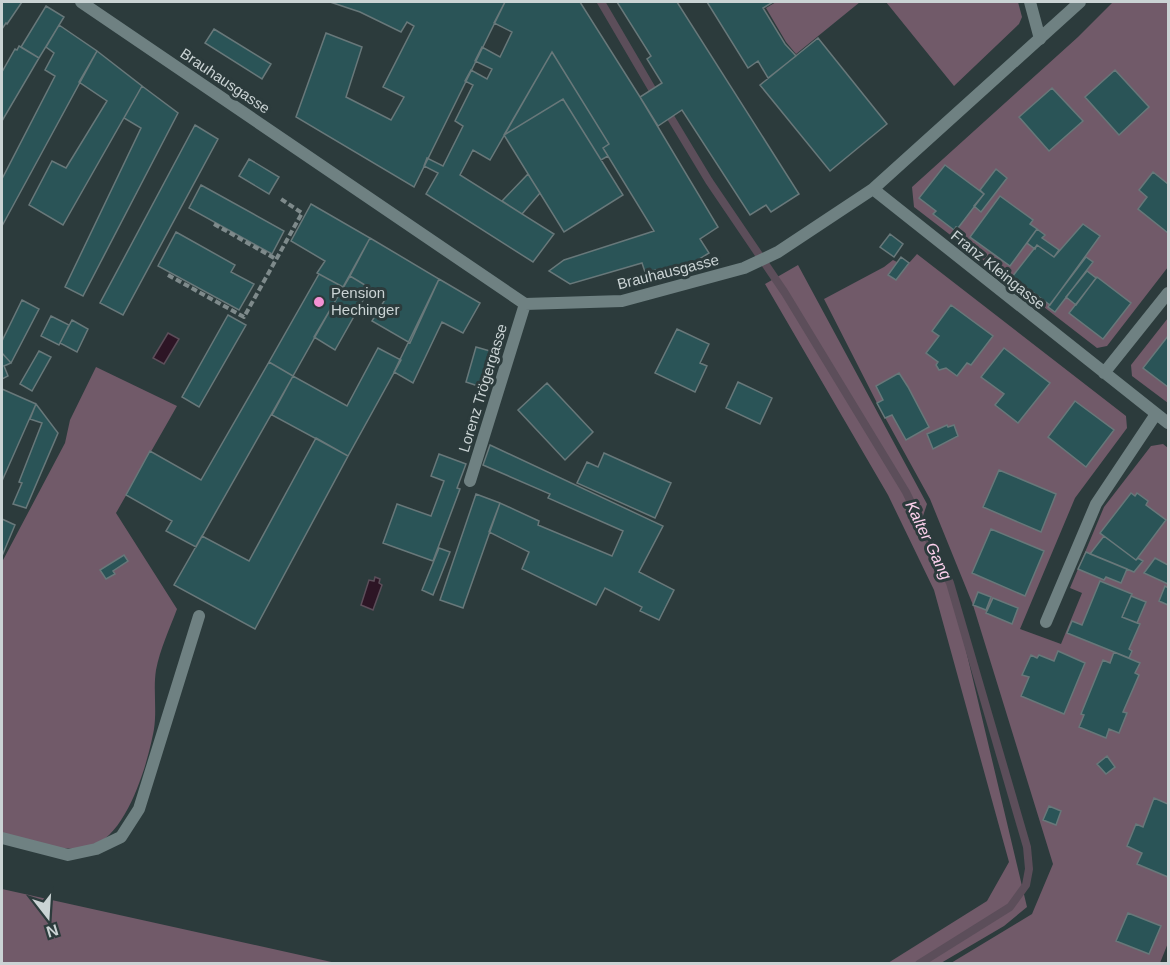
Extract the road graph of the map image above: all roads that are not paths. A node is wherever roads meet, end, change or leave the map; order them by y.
1 (81, 2) edge
2 (1029, 2) edge
3 (1080, 2) edge
4 (1040, 39) junction
5 (873, 189) junction
6 (1168, 292) edge
7 (525, 304) junction
8 (1104, 373) junction
9 (1156, 414) junction
10 (1168, 423) edge
11 (470, 481) dead end
12 (199, 616) dead end
13 (1046, 622) dead end
14 (2, 838) edge

1 - 7 street, Brauhausgasse
2 - 4 street
3 - 4 street, Brauhausgasse
4 - 5 street, Brauhausgasse
5 - 7 street, Brauhausgasse
5 - 8 street, Franz Kleingasse
6 - 8 street
7 - 11 street, Lorenz Trögergasse
8 - 9 street, Franz Kleingasse
9 - 10 street, Franz Kleingasse
9 - 13 street
12 - 14 street

